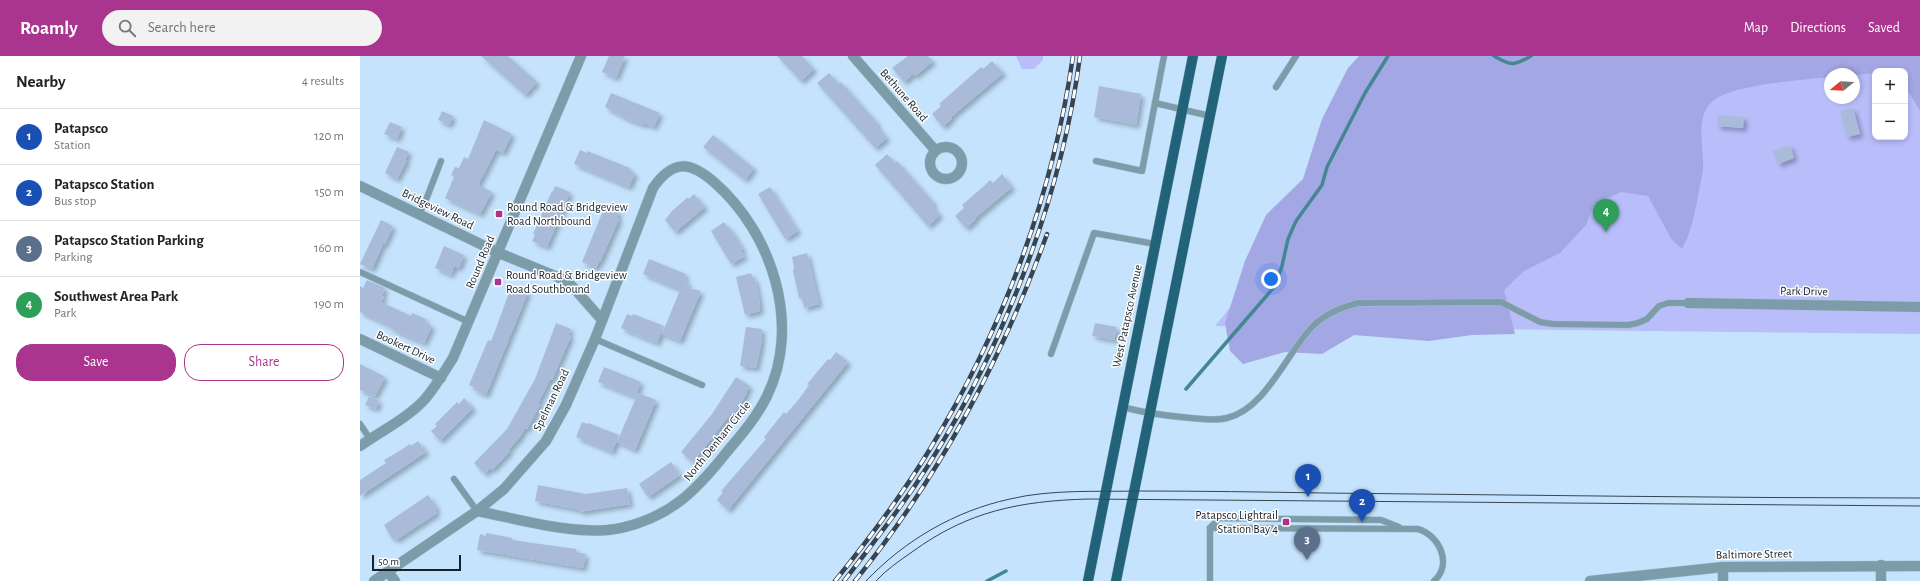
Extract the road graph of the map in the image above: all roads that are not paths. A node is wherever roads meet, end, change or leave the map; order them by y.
1 (580, 56) edge
2 (853, 56) edge
3 (1164, 56) edge
4 (1194, 56) edge
5 (1222, 56) edge
6 (1296, 56) edge
7 (1276, 86) dead end
8 (1155, 103) junction
9 (1183, 109) junction
10 (1210, 116) junction
11 (935, 150) dead end
12 (441, 161) dead end
13 (1096, 161) dead end
14 (670, 168) joint
15 (360, 186) edge
16 (418, 214) junction
17 (1155, 244) junction
18 (499, 253) junction
19 (360, 272) edge
20 (1688, 304) joint
21 (1920, 307) edge
22 (602, 320) junction
23 (469, 322) junction
24 (594, 339) junction
25 (360, 340) edge
26 (1051, 354) dead end
27 (441, 378) junction
28 (702, 385) dead end
29 (1122, 407) junction
30 (1149, 414) junction
31 (360, 424) edge
32 (370, 439) junction
33 (360, 446) edge
34 (454, 479) dead end
35 (477, 511) junction
36 (1210, 528) junction
37 (1402, 528) junction
38 (1881, 565) junction
39 (1920, 566) edge
40 (1723, 567) junction
41 (388, 572) junction
42 (374, 581) edge
43 (395, 581) edge
44 (1088, 581) edge
45 (1116, 581) edge
46 (1210, 581) edge
47 (1434, 581) edge
48 (1590, 581) edge
49 (1723, 581) edge
50 (1881, 581) edge

1 - 18 street, Round Road
2 - 11 street, Bethune Road
3 - 8 lane
4 - 9 main road, West Patapsco Avenue
5 - 10 main road
6 - 7 lane
8 - 9 lane
8 - 13 lane
9 - 10 lane
9 - 17 main road, West Patapsco Avenue
10 - 30 main road
12 - 16 lane
14 - 22 street, Spelman Road
14 - 35 street, North Denham Circle
15 - 16 street, Bridgeview Road
16 - 18 street, Bridgeview Road
17 - 26 lane
17 - 29 main road, West Patapsco Avenue
18 - 22 street, Bridgeview Road
18 - 23 street, Round Road
19 - 23 lane
20 - 21 street, Park Drive
20 - 30 lane
22 - 24 street, Spelman Road
23 - 27 street, Round Road
24 - 28 lane
24 - 35 street, Spelman Road
25 - 27 street, Bookert Drive
27 - 32 street, Round Road
29 - 30 lane
29 - 44 main road, West Patapsco Avenue
30 - 45 main road
31 - 32 lane
32 - 33 street, Round Road
34 - 35 lane
35 - 41 street, Spelman Road
36 - 37 lane
36 - 37 lane
36 - 46 lane
37 - 47 lane
38 - 39 street, Baltimore Street
38 - 40 street, Baltimore Street
38 - 50 street
40 - 48 street, Baltimore Street
40 - 49 street
41 - 42 street, Spelman Road
41 - 43 street

